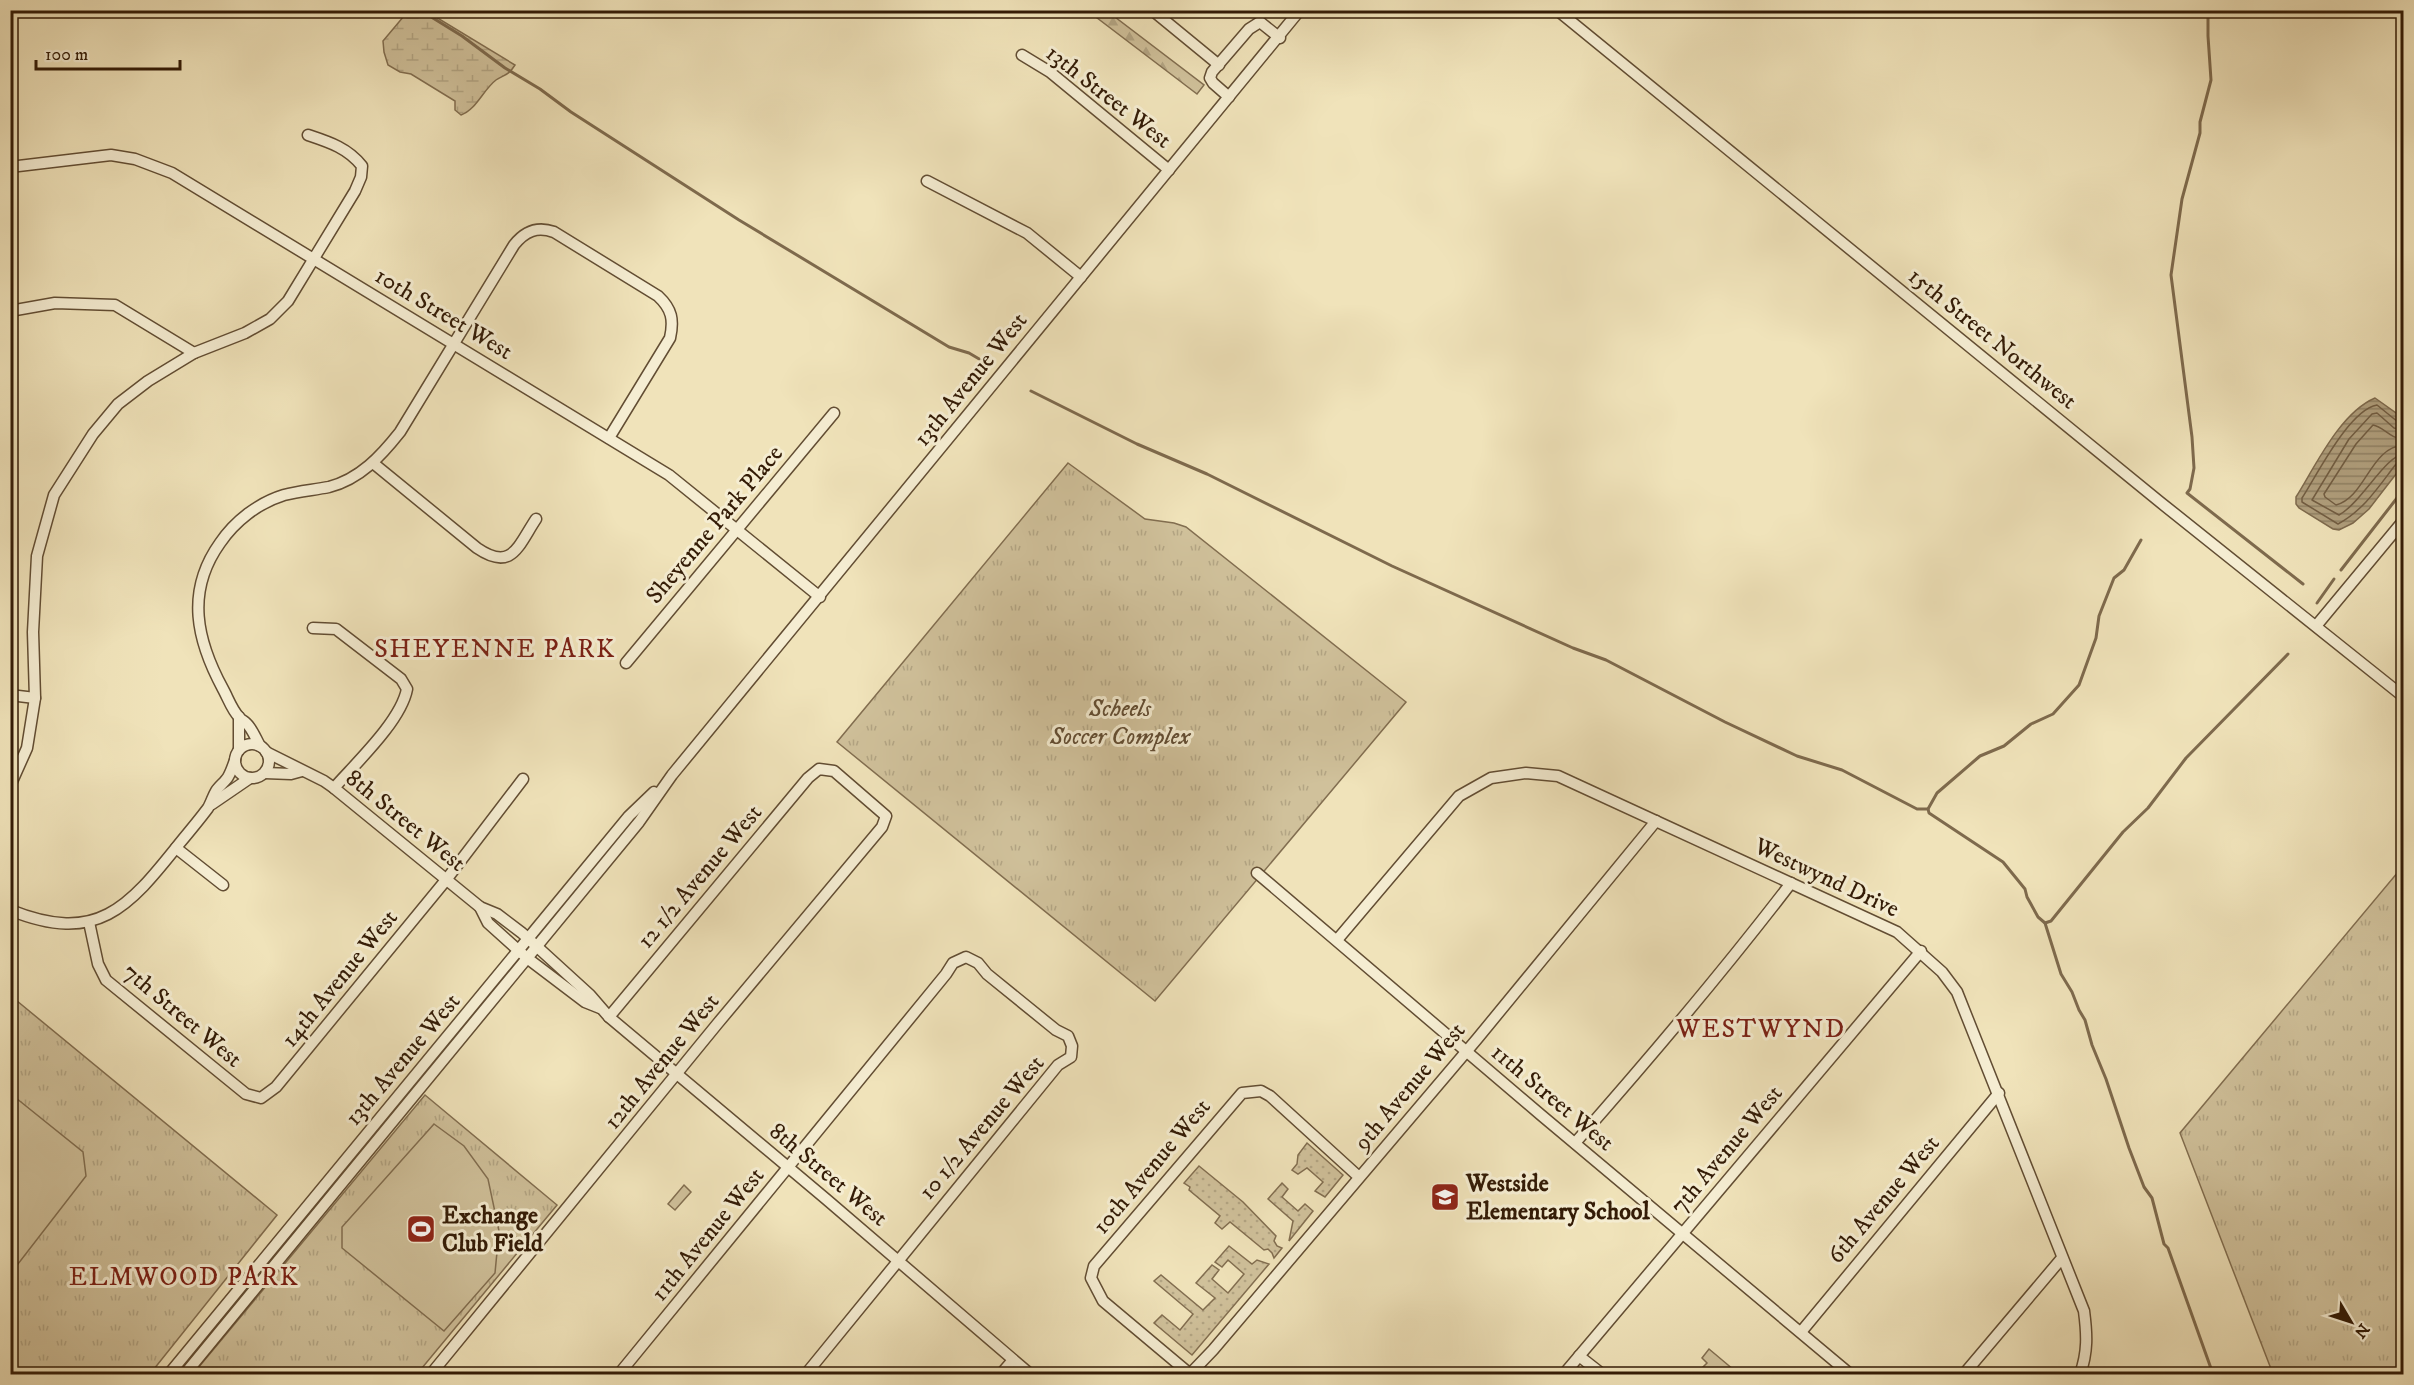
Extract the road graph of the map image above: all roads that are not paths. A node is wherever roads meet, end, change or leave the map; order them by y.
1 (1152, 10) edge
2 (1300, 10) edge
3 (1557, 10) edge
4 (1280, 38) junction
5 (1022, 55) dead end
6 (1219, 65) junction
7 (1229, 97) junction
8 (308, 135) dead end
9 (10, 167) edge
10 (1169, 170) junction
11 (927, 181) dead end
12 (314, 260) junction
13 (1081, 277) junction
14 (10, 311) edge
15 (454, 345) junction
16 (194, 353) junction
17 (834, 412) dead end
18 (609, 438) junction
19 (373, 463) junction
20 (536, 519) dead end
21 (2403, 520) edge
22 (737, 529) junction
23 (820, 597) junction
24 (2316, 626) junction
25 (313, 628) dead end
26 (626, 663) dead end
27 (10, 695) edge
28 (2403, 697) edge
29 (35, 698) junction
30 (239, 717) junction
31 (263, 749) junction
32 (237, 755) junction
33 (824, 770) joint
34 (302, 771) junction
35 (265, 773) junction
36 (672, 775) junction
37 (250, 778) junction
38 (523, 779) dead end
39 (10, 786) edge
40 (334, 788) junction
41 (209, 806) junction
42 (1656, 821) junction
43 (176, 848) junction
44 (1257, 873) dead end
45 (446, 880) junction
46 (1791, 884) junction
47 (223, 885) dead end
48 (480, 907) junction
49 (10, 910) edge
50 (89, 922) junction
51 (528, 939) junction
52 (1337, 940) junction
53 (537, 947) junction
54 (1921, 951) junction
55 (524, 954) junction
56 (966, 957) joint
57 (600, 1008) junction
58 (609, 1017) junction
59 (1466, 1052) junction
60 (677, 1074) junction
61 (1999, 1093) junction
62 (261, 1098) joint
63 (1575, 1143) junction
64 (789, 1167) junction
65 (1359, 1177) junction
66 (1682, 1234) junction
67 (2062, 1258) junction
68 (898, 1261) junction
69 (1801, 1332) junction
70 (1579, 1356) junction
71 (1013, 1360) junction
72 (169, 1374) edge
73 (185, 1374) edge
74 (431, 1374) edge
75 (619, 1374) edge
76 (806, 1374) edge
77 (1001, 1374) edge
78 (1030, 1374) edge
79 (1190, 1374) edge
80 (1564, 1374) edge
81 (1602, 1374) edge
82 (1850, 1374) edge
83 (1964, 1374) edge
84 (2080, 1374) edge

1 - 6 street
2 - 4 street, 13th Avenue West
3 - 24 street, 15th Street Northwest
4 - 6 street
4 - 7 street, 13th Avenue West
5 - 10 street, 13th Street West
6 - 7 street
7 - 10 street, 13th Avenue West
8 - 12 street
9 - 12 street, 10th Street West
10 - 13 street, 13th Avenue West
11 - 13 street
12 - 15 street, 10th Street West
12 - 16 street
13 - 23 street, 13th Avenue West
14 - 16 street
15 - 18 street, 10th Street West
15 - 18 street
15 - 19 street
16 - 29 street
17 - 22 street, Sheyenne Park Place
18 - 22 street, 10th Street West
19 - 20 street
19 - 30 street
21 - 24 street
22 - 23 street, 10th Street West
22 - 26 street, Sheyenne Park Place
23 - 36 street, 13th Avenue West
24 - 28 street, 15th Street Northwest
25 - 40 street
27 - 29 street
29 - 39 street
30 - 31 street
30 - 32 street
31 - 32 street
31 - 34 street, 8th Street West
31 - 35 street
32 - 37 street
32 - 41 street
33 - 58 street, 12 1/2 Avenue West
33 - 60 street, 12th Avenue West
34 - 35 street
34 - 40 street, 8th Street West
35 - 37 street
36 - 51 street, 13th Avenue West
36 - 53 street, 13th Avenue West
37 - 41 street
38 - 45 street, 14th Avenue West
40 - 45 street, 8th Street West
41 - 43 street
42 - 46 street, Westwynd Drive
42 - 52 street, Westwynd Drive
42 - 59 street, 9th Avenue West
43 - 47 street
43 - 50 street
44 - 52 street, 11th Street West
45 - 48 street, 8th Street West
45 - 62 street, 14th Avenue West
46 - 54 street, Westwynd Drive
46 - 63 street
48 - 51 street, 8th Street West
48 - 55 street, 8th Street West
49 - 50 street
50 - 62 street, 7th Street West
51 - 53 street, 8th Street West
51 - 55 street, 13th Avenue West
52 - 59 street, 11th Street West
53 - 55 street, 13th Avenue West
53 - 57 street, 8th Street West
54 - 61 street, Westwynd Drive
54 - 66 street, 7th Avenue West
55 - 57 street, 8th Street West
55 - 72 street, 13th Avenue West
55 - 73 street, 13th Avenue West
56 - 64 street, 11th Avenue West
56 - 68 street, 10 1/2 Avenue West
57 - 58 street, 8th Street West
58 - 60 street, 8th Street West
59 - 63 street, 11th Street West
59 - 65 street, 9th Avenue West
60 - 64 street, 8th Street West
60 - 74 street, 12th Avenue West
61 - 67 street, Westwynd Drive
61 - 69 street, 6th Avenue West
63 - 66 street, 11th Street West
64 - 68 street, 8th Street West
64 - 75 street, 11th Avenue West
65 - 79 street, 9th Avenue West
65 - 79 street, 10th Avenue West
66 - 69 street, 11th Street West
66 - 70 street, 7th Avenue West
67 - 83 street
67 - 84 street, Westwynd Drive
68 - 71 street, 8th Street West
68 - 76 street, 10 1/2 Avenue West
69 - 82 street, 11th Street West
70 - 80 street, 7th Avenue West
70 - 81 street
71 - 77 street
71 - 78 street, 8th Street West

